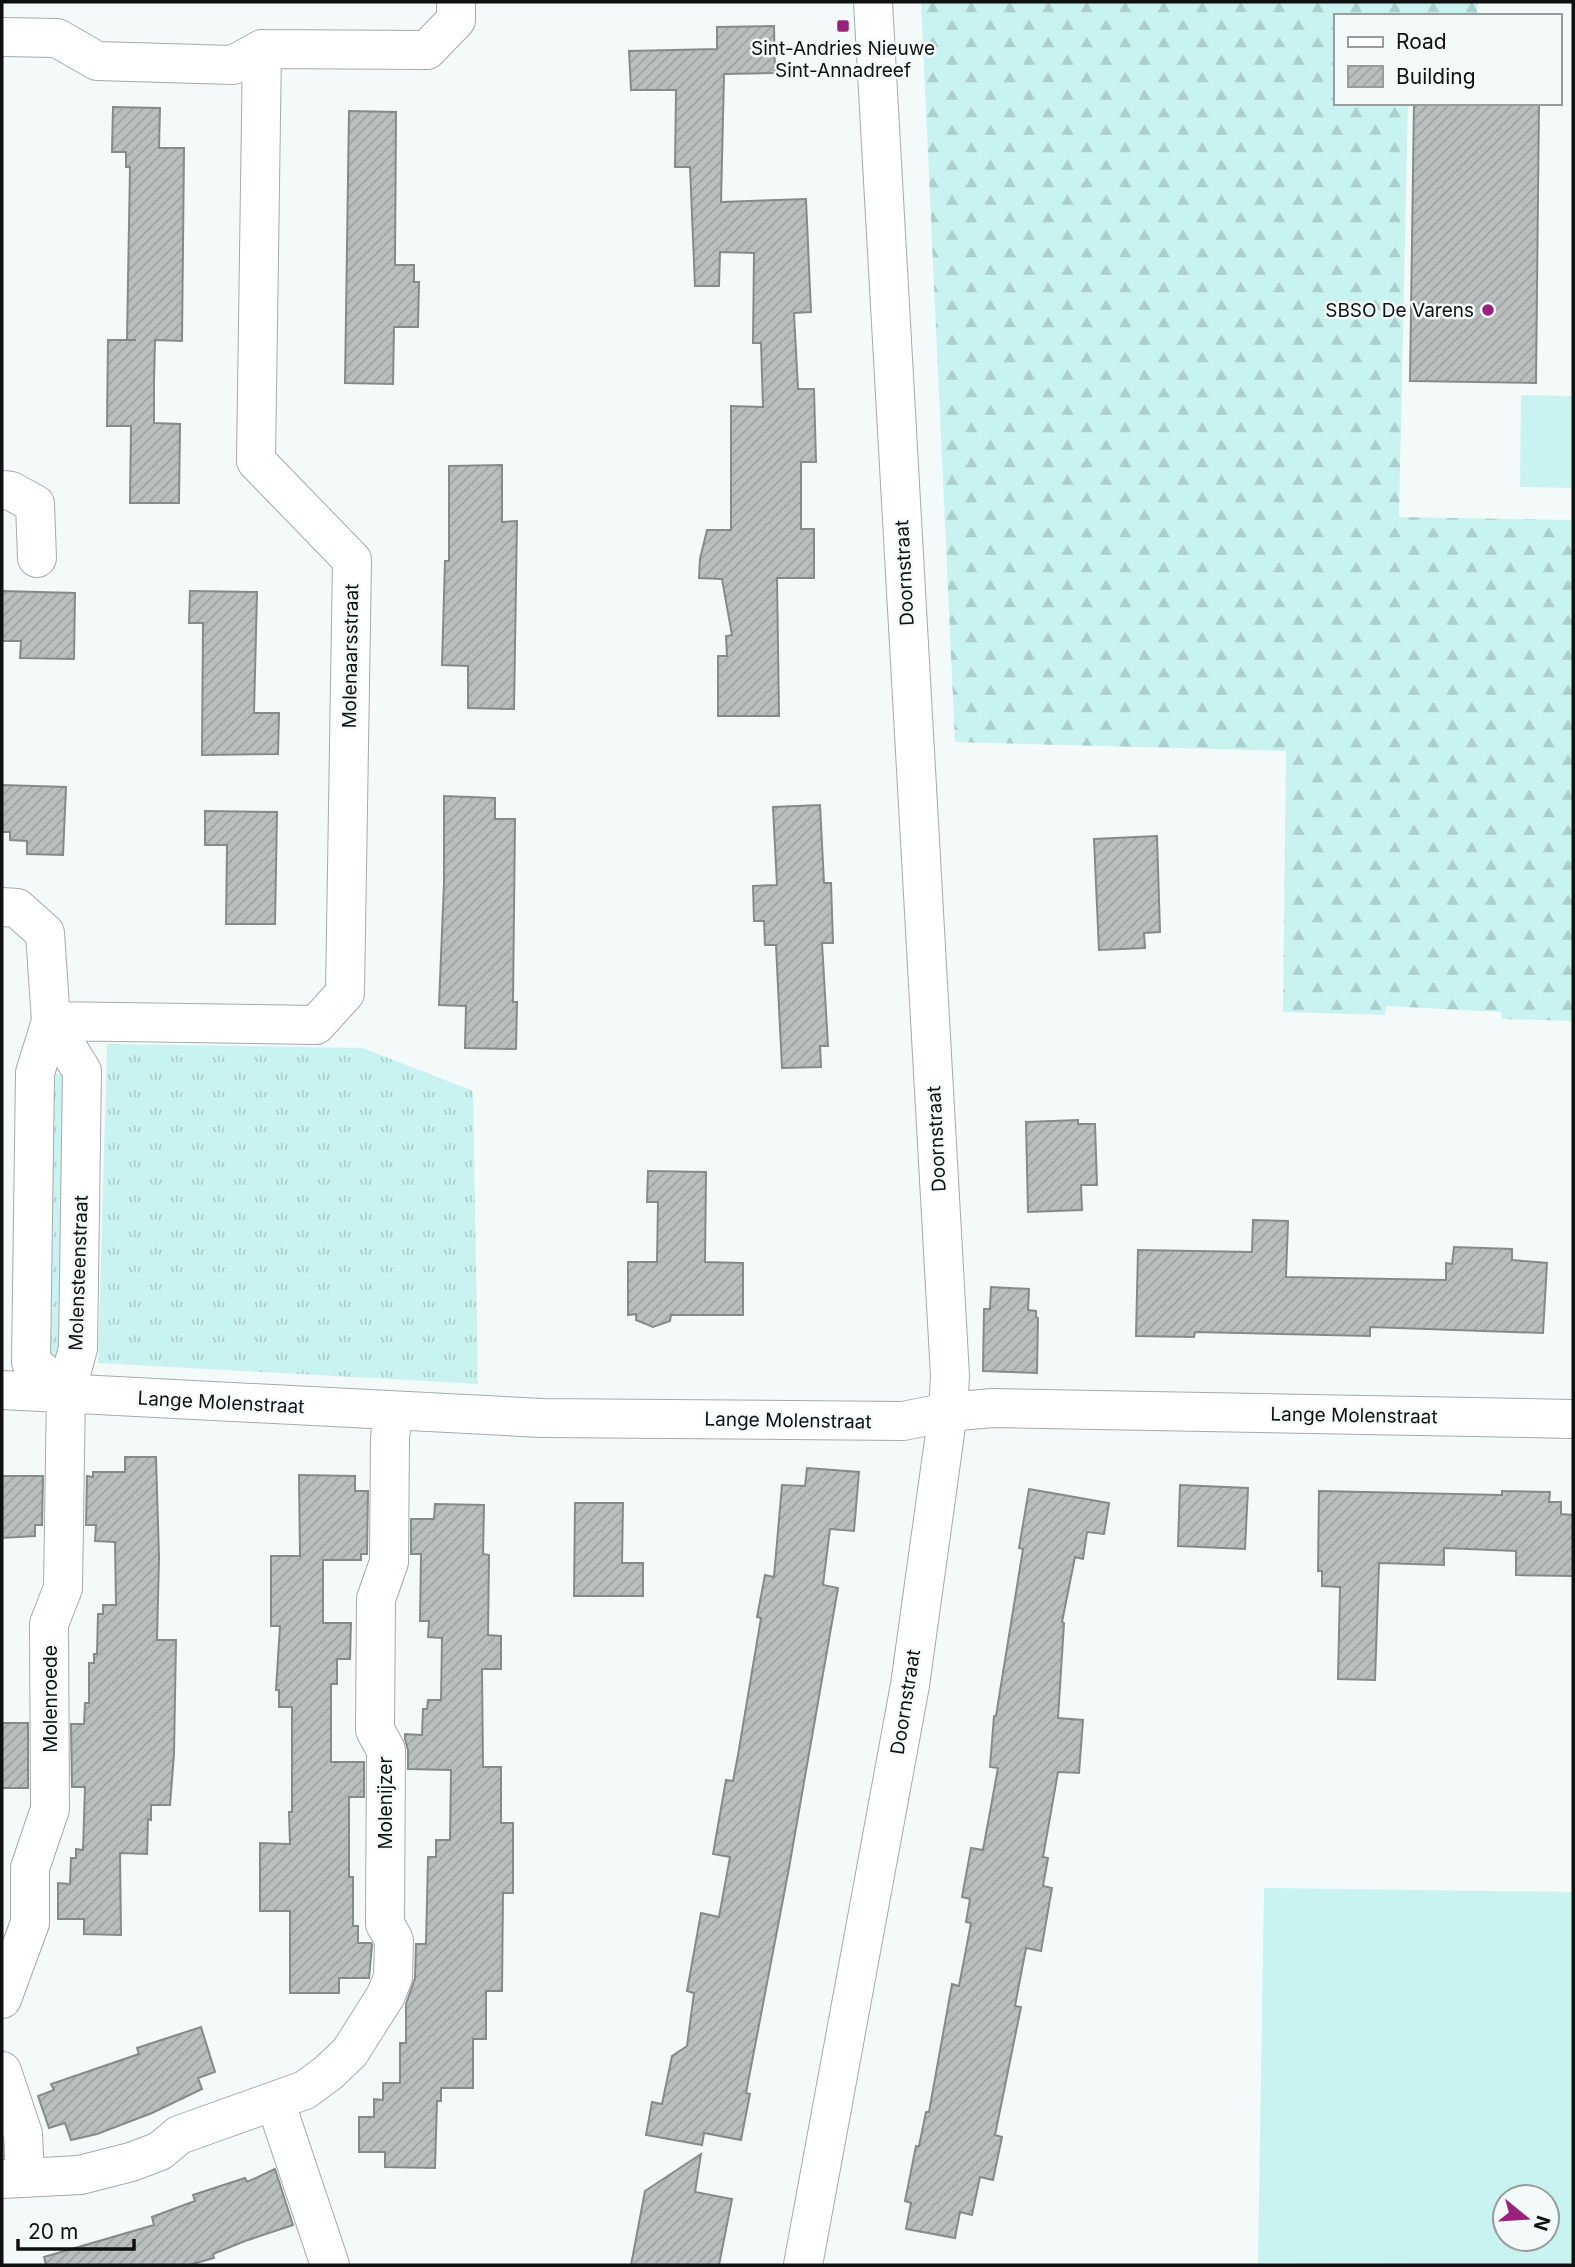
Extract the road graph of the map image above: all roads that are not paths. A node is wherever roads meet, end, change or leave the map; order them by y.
1 (456, 2) edge
2 (873, 2) edge
3 (2, 37) edge
4 (262, 49) junction
5 (2, 490) edge
6 (37, 558) dead end
7 (2, 908) edge
8 (51, 1021) junction
9 (2, 1390) edge
10 (66, 1393) junction
11 (393, 1412) junction
12 (948, 1412) junction
13 (1573, 1419) edge
14 (2, 1999) edge
15 (2, 2071) edge
16 (275, 2101) junction
17 (13, 2178) edge
18 (330, 2265) edge
19 (803, 2265) edge

1 - 4 street
2 - 12 street, Doornstraat
3 - 4 street
4 - 8 street, Molenaarsstraat
5 - 6 street
7 - 8 street
8 - 10 street
9 - 10 street, Lange Molenstraat
10 - 11 street, Lange Molenstraat
10 - 14 street, Molenroede
11 - 12 street, Lange Molenstraat
11 - 16 street, Molenijzer
12 - 13 street, Lange Molenstraat
12 - 19 street, Doornstraat
15 - 17 street
16 - 17 street, Molenijzer
16 - 18 street

